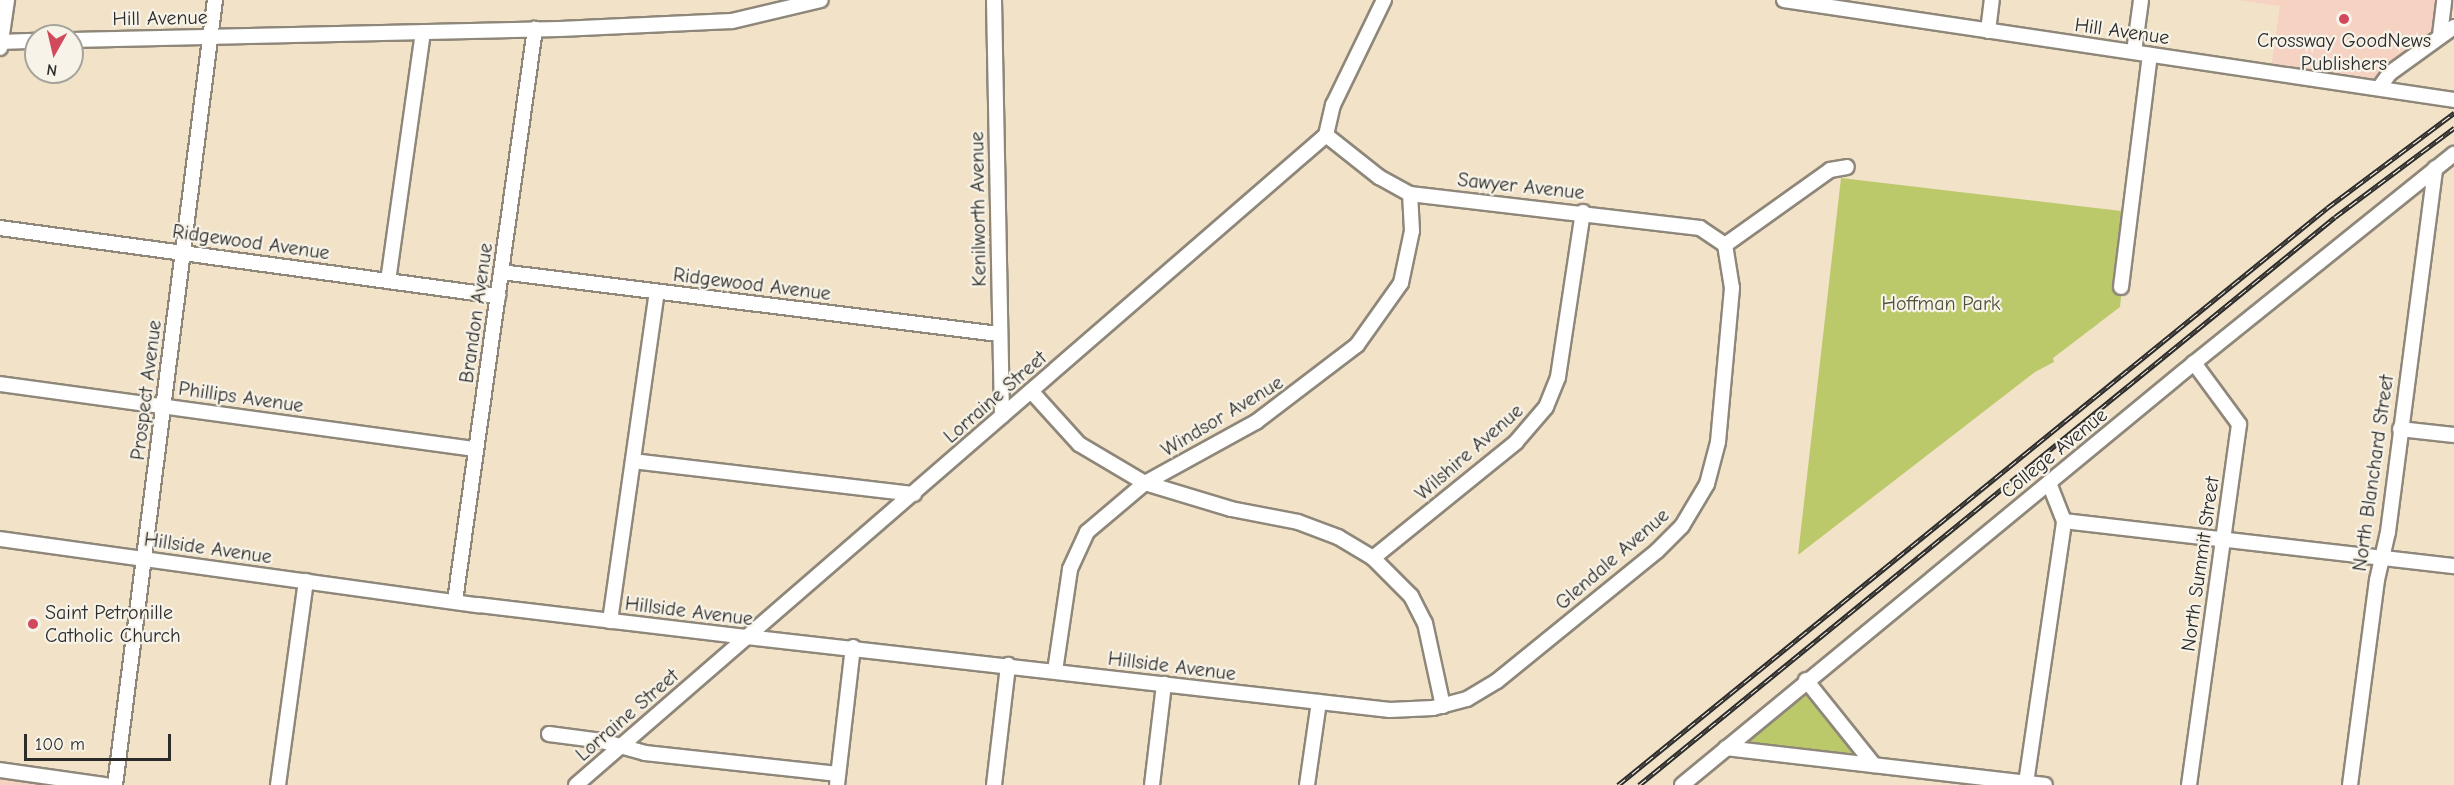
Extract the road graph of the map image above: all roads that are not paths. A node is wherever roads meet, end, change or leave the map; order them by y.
1 (7, 0) edge
2 (215, 0) edge
3 (821, 0) edge
4 (994, 0) edge
5 (1384, 0) edge
6 (1784, 0) edge
7 (1992, 0) edge
8 (2141, 0) edge
9 (2444, 0) edge
10 (2454, 27) edge
11 (535, 29) junction
12 (1989, 31) junction
13 (423, 32) junction
14 (2440, 35) junction
15 (210, 37) junction
16 (84, 40) edge
17 (24, 42) edge
18 (0, 44) edge
19 (2134, 52) junction
20 (2150, 55) junction
21 (2379, 88) junction
22 (2454, 100) edge
23 (1326, 135) junction
24 (2454, 154) edge
25 (1847, 167) dead end
26 (2435, 168) junction
27 (1410, 194) junction
28 (1583, 212) junction
29 (0, 228) edge
30 (1725, 245) junction
31 (183, 253) junction
32 (501, 272) junction
33 (388, 281) junction
34 (2121, 287) dead end
35 (657, 292) junction
36 (498, 296) junction
37 (999, 333) junction
38 (2194, 363) junction
39 (0, 384) edge
40 (1031, 391) junction
41 (164, 406) junction
42 (1002, 416) junction
43 (2400, 429) junction
44 (2454, 435) edge
45 (476, 450) junction
46 (633, 461) junction
47 (1145, 483) junction
48 (2049, 483) junction
49 (914, 494) junction
50 (2064, 522) junction
51 (0, 539) edge
52 (2223, 539) junction
53 (2382, 557) junction
54 (1373, 558) junction
55 (145, 559) junction
56 (2454, 566) edge
57 (306, 581) junction
58 (455, 601) junction
59 (610, 621) junction
60 (747, 637) junction
61 (853, 647) junction
62 (1008, 665) junction
63 (1055, 671) junction
64 (1806, 680) junction
65 (1164, 684) junction
66 (1319, 702) junction
67 (1443, 706) junction
68 (1375, 708) joint
69 (549, 734) dead end
70 (622, 747) junction
71 (1726, 748) junction
72 (1874, 765) junction
73 (0, 770) edge
74 (837, 780) edge
75 (2026, 783) junction
76 (106, 785) edge
77 (115, 785) edge
78 (278, 785) edge
79 (576, 785) edge
80 (994, 785) edge
81 (1152, 785) edge
82 (1307, 785) edge
83 (1682, 785) edge
84 (2045, 785) edge
85 (2189, 785) edge
86 (2350, 785) edge

1 - 18 street
2 - 15 street, Prospect Avenue
3 - 11 street, Hill Avenue
4 - 37 street, Kenilworth Avenue
5 - 23 street
6 - 12 street, Hill Avenue
7 - 12 street
8 - 19 street
9 - 14 street
10 - 14 street
11 - 13 street, Hill Avenue
11 - 32 street, Brandon Avenue
12 - 19 street, Hill Avenue
13 - 15 street, Hill Avenue
13 - 33 street
14 - 21 street
15 - 16 street, Hill Avenue
15 - 31 street, Prospect Avenue
17 - 18 street
19 - 20 street, Hill Avenue
20 - 21 street, Hill Avenue
20 - 34 street
21 - 22 street, Hill Avenue
23 - 27 street, Sawyer Avenue
23 - 40 street, Lorraine Street
24 - 26 street, College Avenue
25 - 30 street
26 - 38 street, College Avenue
26 - 43 street, North Blanchard Street
27 - 28 street, Sawyer Avenue
27 - 47 street, Windsor Avenue
28 - 30 street, Sawyer Avenue
28 - 54 street, Wilshire Avenue
29 - 31 street, Ridgewood Avenue
30 - 67 street, Glendale Avenue
31 - 33 street, Ridgewood Avenue
31 - 41 street, Prospect Avenue
32 - 35 street, Ridgewood Avenue
32 - 36 street, Brandon Avenue
33 - 36 street, Ridgewood Avenue
35 - 37 street, Ridgewood Avenue
35 - 46 street
36 - 45 street, Brandon Avenue
37 - 42 street, Kenilworth Avenue
38 - 48 street, College Avenue
38 - 52 street, North Summit Street
39 - 41 street, Phillips Avenue
40 - 42 street, Lorraine Street
40 - 47 street
41 - 45 street, Phillips Avenue
41 - 55 street, Prospect Avenue
42 - 49 street, Lorraine Street
43 - 44 street
43 - 53 street, North Blanchard Street
45 - 58 street, Brandon Avenue
46 - 49 street
46 - 59 street
47 - 54 street
47 - 63 street, Windsor Avenue
48 - 50 street
48 - 64 street, College Avenue
49 - 60 street, Lorraine Street
50 - 52 street
50 - 75 street
51 - 55 street, Hillside Avenue
52 - 53 street
52 - 85 street, North Summit Street
53 - 56 street
53 - 86 street, North Blanchard Street
54 - 67 street
55 - 57 street, Hillside Avenue
55 - 77 street, Prospect Avenue
57 - 58 street, Hillside Avenue
57 - 78 street
58 - 59 street, Hillside Avenue
59 - 60 street, Hillside Avenue
60 - 61 street, Hillside Avenue
60 - 70 street, Lorraine Street
61 - 62 street, Hillside Avenue
61 - 74 street
62 - 63 street, Hillside Avenue
62 - 80 street
63 - 65 street, Hillside Avenue
64 - 71 street, College Avenue
64 - 72 street
65 - 66 street, Hillside Avenue
65 - 81 street
66 - 68 street, Hillside Avenue
66 - 82 street
67 - 68 street, Glendale Avenue
69 - 70 street
70 - 74 street
70 - 79 street, Lorraine Street
71 - 72 street
71 - 83 street, College Avenue
72 - 75 street
73 - 76 street
75 - 84 street

